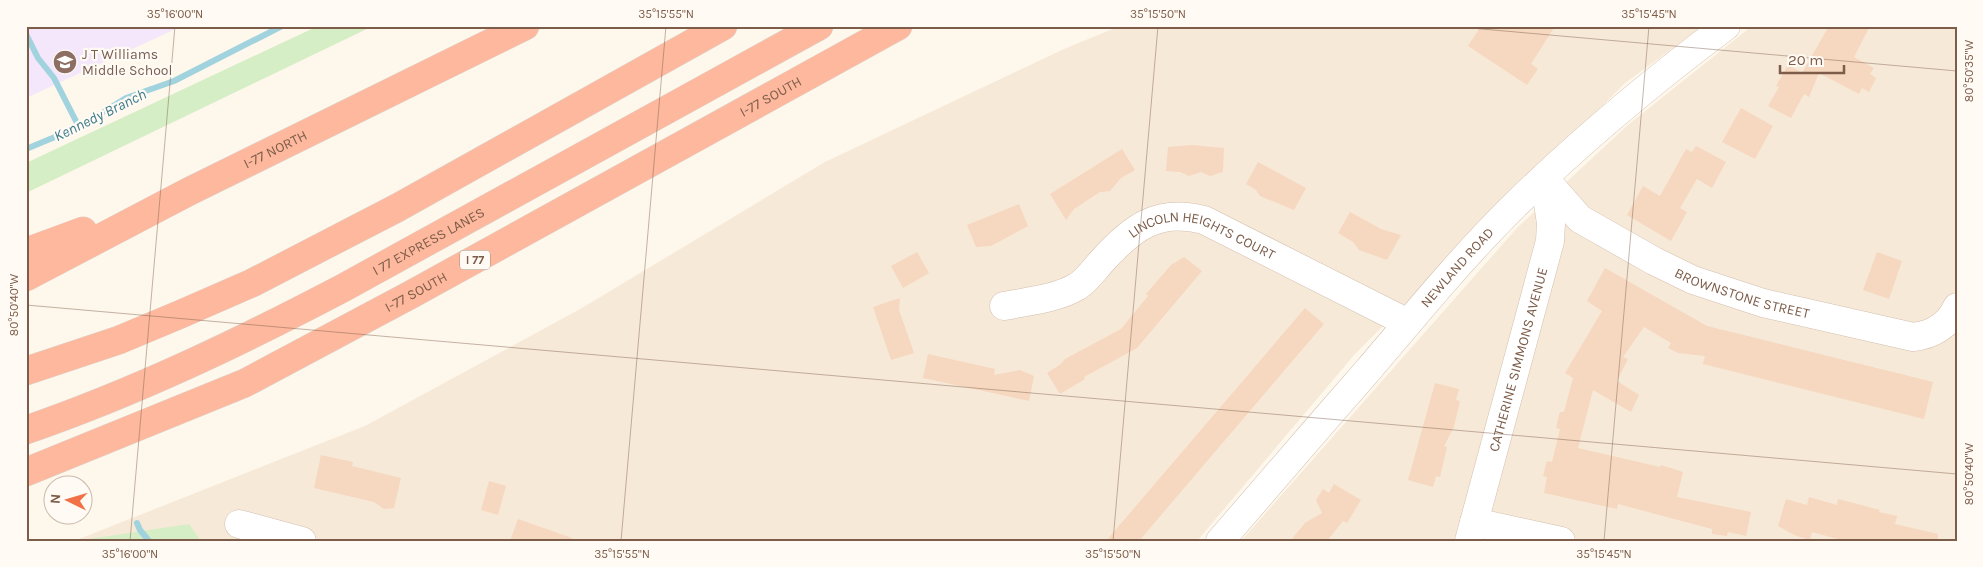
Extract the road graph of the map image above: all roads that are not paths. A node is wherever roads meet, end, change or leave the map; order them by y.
1 (526, 26) edge
2 (723, 26) edge
3 (819, 26) edge
4 (898, 26) edge
5 (1726, 26) edge
6 (1544, 178) junction
7 (188, 192) junction
8 (26, 252) edge
9 (26, 277) edge
10 (1004, 306) dead end
11 (1957, 307) edge
12 (1408, 322) junction
13 (26, 372) edge
14 (26, 430) edge
15 (31, 472) edge
16 (239, 524) dead end
17 (1471, 532) edge
18 (302, 541) edge
19 (1220, 541) edge
20 (1561, 541) edge

1 - 7 highway, I-77 NORTH
2 - 13 highway
3 - 14 highway, I 77 EXPRESS LANES
4 - 15 highway, I-77 SOUTH / I 77
5 - 6 street, NEWLAND ROAD
6 - 11 street, BROWNSTONE STREET
6 - 12 street, NEWLAND ROAD
6 - 17 street, CATHERINE SIMMONS AVENUE
7 - 8 highway
7 - 9 highway, I-77 NORTH
10 - 12 street, LINCOLN HEIGHTS COURT
12 - 19 street, NEWLAND ROAD
16 - 18 street
17 - 20 street

